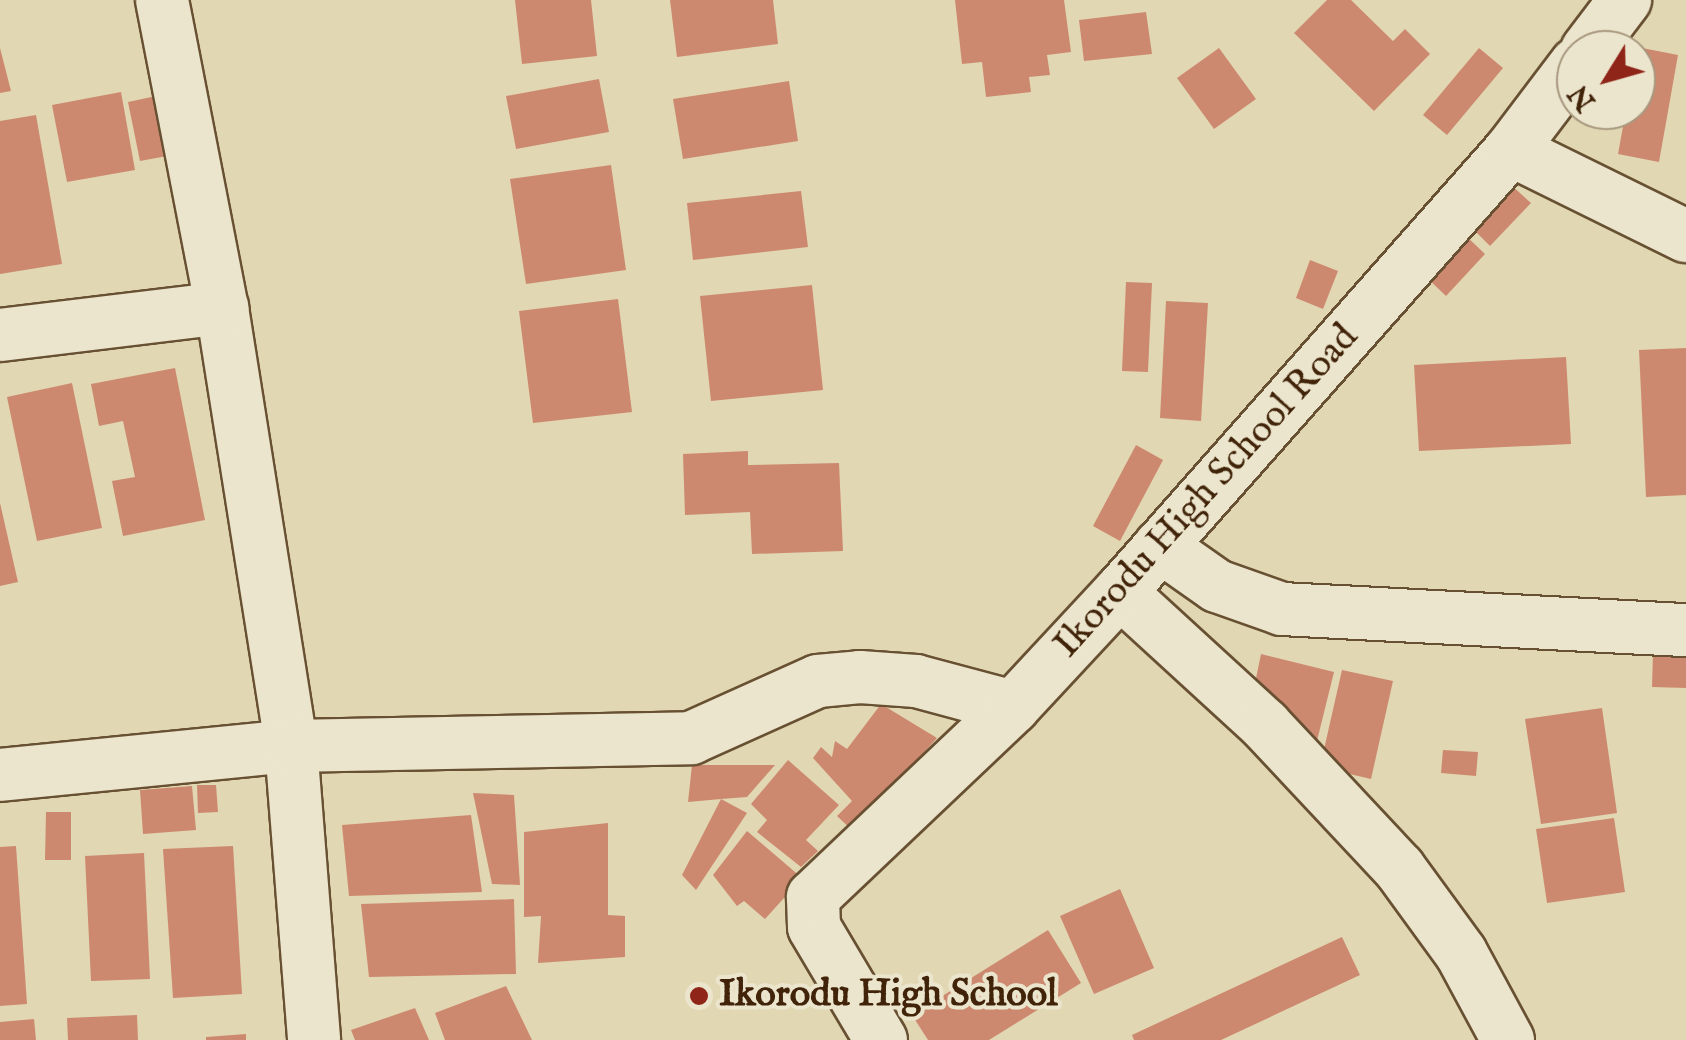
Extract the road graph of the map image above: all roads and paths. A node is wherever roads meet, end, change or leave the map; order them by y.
1 (162, 0) edge
2 (1624, 0) edge
3 (1602, 30) edge
4 (1556, 90) edge
5 (1511, 150) junction
6 (1686, 236) edge
7 (222, 308) junction
8 (0, 335) edge
9 (1160, 546) junction
10 (1120, 592) junction
11 (1686, 630) edge
12 (1013, 707) junction
13 (291, 746) junction
14 (0, 775) edge
15 (314, 1040) edge
16 (881, 1040) edge
17 (1508, 1040) edge

1 - 7 street
2 - 3 street
4 - 5 street, Ikorodu High School Road
5 - 6 street
5 - 9 street, Ikorodu High School Road
7 - 8 street
7 - 13 street
9 - 10 street, Ikorodu High School Road
9 - 11 street
10 - 12 street, Ikorodu High School Road
10 - 17 street
12 - 13 street
12 - 16 street, Ikorodu High School Road
13 - 14 street
13 - 15 street

